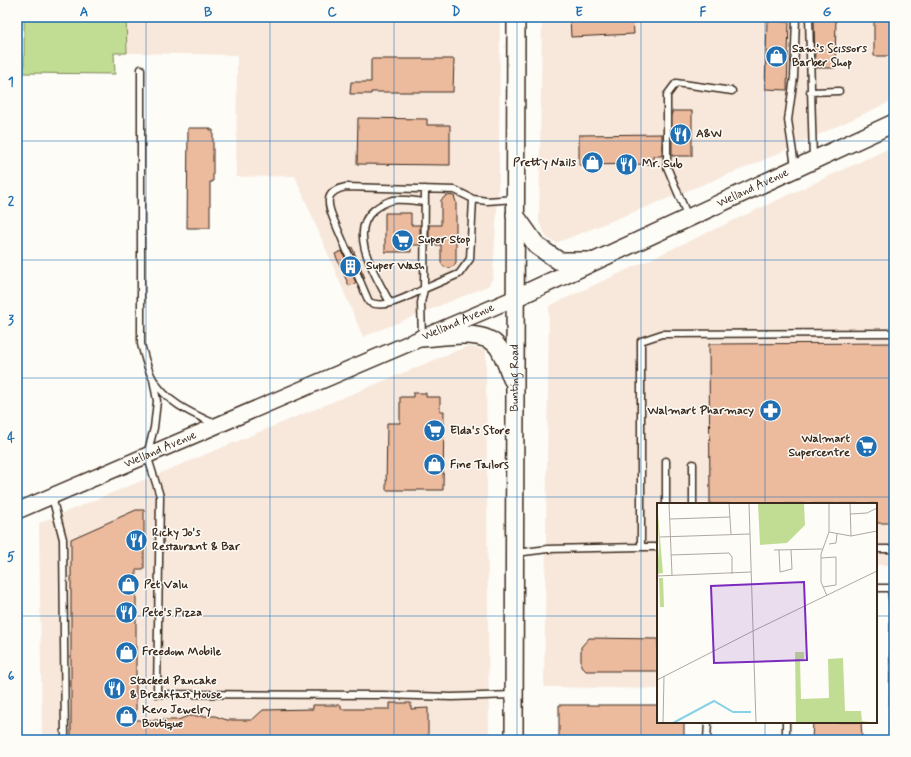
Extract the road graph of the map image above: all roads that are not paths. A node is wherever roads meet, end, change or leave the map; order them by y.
1 (516, 17) edge
2 (796, 17) edge
3 (810, 17) edge
4 (141, 69) dead end
5 (732, 91) dead end
6 (839, 91) dead end
7 (810, 92) junction
8 (894, 123) edge
9 (813, 160) junction
10 (795, 168) junction
11 (425, 189) junction
12 (473, 199) junction
13 (425, 202) junction
14 (515, 207) junction
15 (688, 218) junction
16 (595, 261) junction
17 (424, 289) junction
18 (515, 298) junction
19 (390, 303) junction
20 (894, 333) edge
21 (422, 338) junction
22 (153, 379) junction
23 (515, 384) junction
24 (218, 425) junction
25 (147, 455) junction
26 (666, 461) dead end
27 (693, 464) dead end
28 (52, 496) junction
29 (666, 503) edge
30 (693, 503) edge
31 (17, 511) edge
32 (642, 547) junction
33 (657, 547) edge
34 (877, 549) edge
35 (894, 549) edge
36 (515, 553) junction
37 (877, 588) edge
38 (514, 695) junction
39 (708, 723) edge
40 (786, 723) edge
41 (64, 740) edge
42 (514, 740) edge
43 (707, 740) edge
44 (786, 740) edge
45 (892, 740) edge

1 - 14 main road, Bunting Road
2 - 10 lane
3 - 7 lane
4 - 22 lane
5 - 15 lane
6 - 7 lane
7 - 9 lane
8 - 9 main road, Welland Avenue
9 - 10 main road, Welland Avenue
10 - 15 main road, Welland Avenue
11 - 12 lane
11 - 13 lane
11 - 19 lane
12 - 14 lane
12 - 17 lane
13 - 17 lane
13 - 19 lane
14 - 16 main road
14 - 18 main road, Bunting Road
15 - 16 main road, Welland Avenue
16 - 18 main road, Welland Avenue
17 - 19 lane
17 - 21 lane
18 - 21 street, Welland Avenue
18 - 23 main road, Bunting Road
20 - 32 lane
21 - 23 main road
21 - 24 street, Welland Avenue
22 - 24 lane
22 - 25 lane
23 - 36 main road, Bunting Road
24 - 25 street, Welland Avenue
25 - 28 street, Welland Avenue
25 - 38 lane
26 - 29 lane
27 - 30 lane
28 - 31 street, Welland Avenue
28 - 41 lane
32 - 33 lane
32 - 36 lane
34 - 35 lane
36 - 38 main road, Bunting Road
37 - 45 lane
38 - 42 main road, Bunting Road
39 - 43 lane
40 - 44 lane

